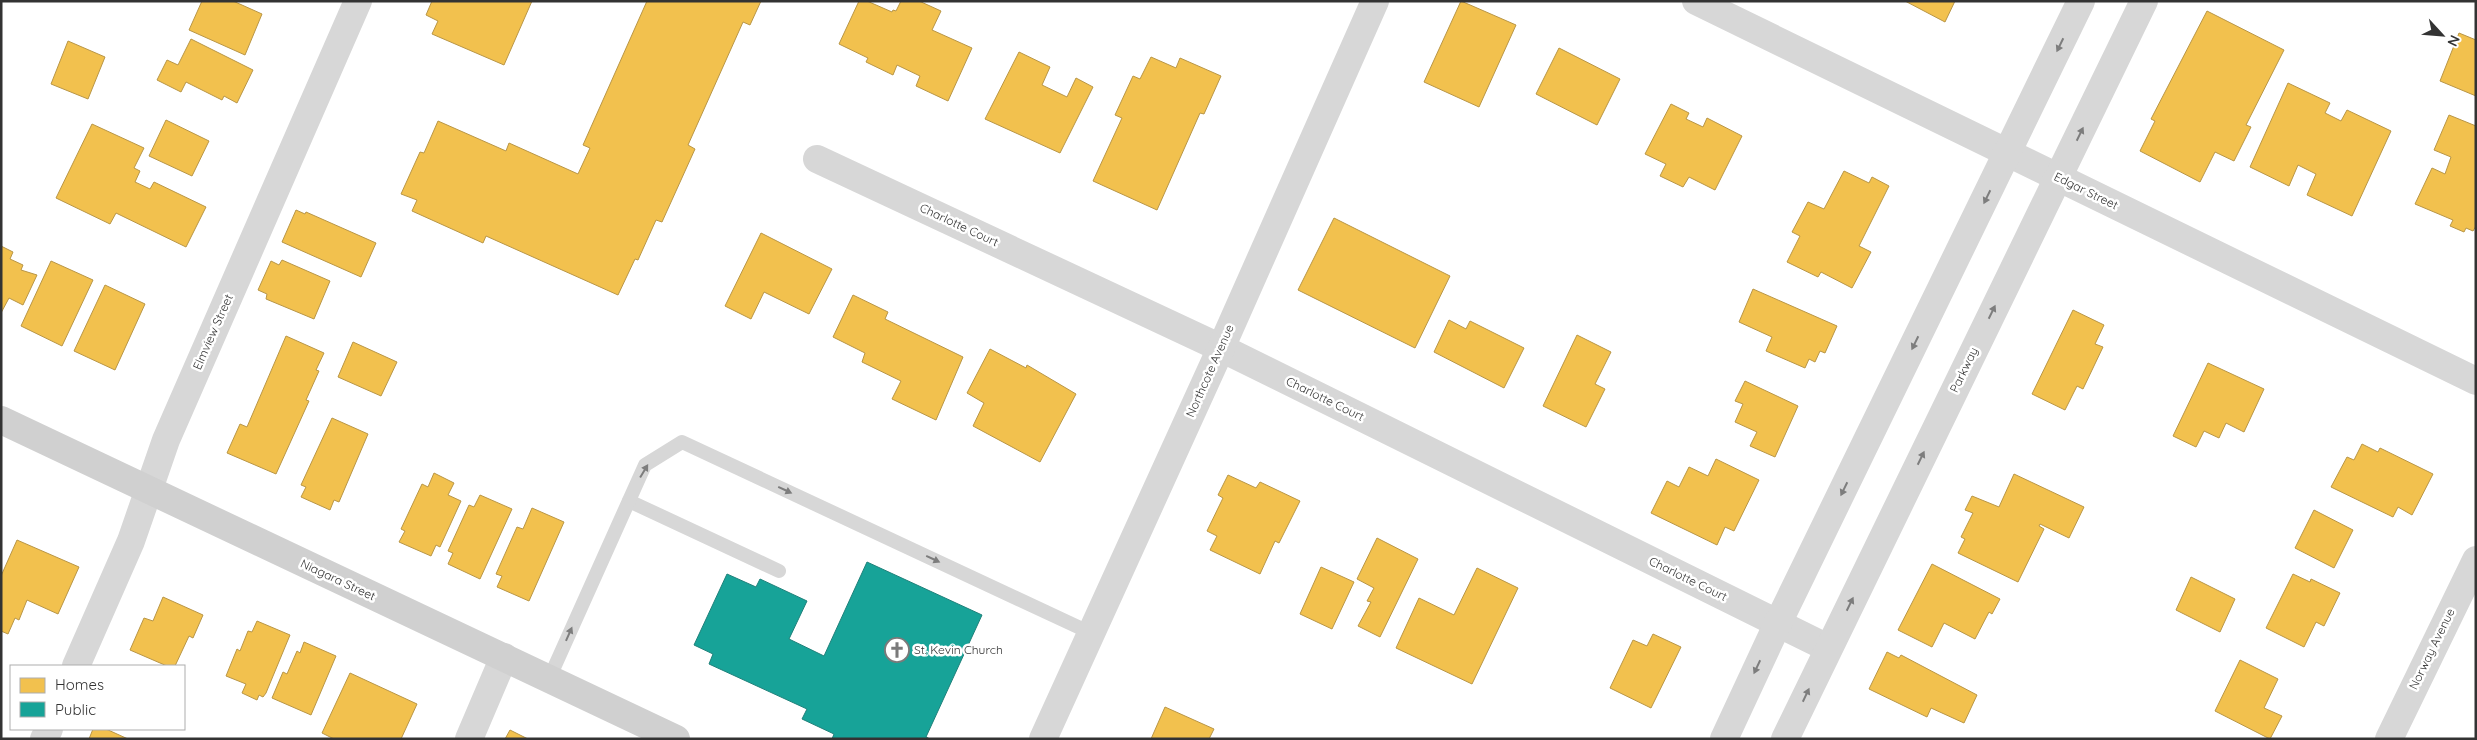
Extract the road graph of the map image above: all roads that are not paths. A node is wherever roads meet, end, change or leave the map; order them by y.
1 (358, 1) edge
2 (1374, 1) edge
3 (1696, 1) edge
4 (2081, 1) edge
5 (2144, 1) edge
6 (2008, 153) junction
7 (817, 158) dead end
8 (2058, 178) junction
9 (1221, 348) junction
10 (2476, 381) edge
11 (1, 420) edge
12 (149, 491) junction
13 (629, 501) junction
14 (2476, 560) edge
15 (780, 571) dead end
16 (1778, 623) junction
17 (1091, 633) junction
18 (1828, 648) junction
19 (504, 657) junction
20 (76, 665) edge
21 (549, 679) junction
22 (469, 739) edge
23 (676, 739) edge
24 (1043, 739) edge
25 (1724, 739) edge
26 (1785, 739) edge
27 (2389, 739) edge

1 - 12 street, Elmview Street
2 - 9 street, Northcote Avenue
3 - 6 street, Edgar Street
4 -> 6 street
8 -> 5 street, Parkway
6 - 8 street, Edgar Street
6 -> 16 street
7 - 9 street, Charlotte Court
8 - 10 street, Edgar Street
18 -> 8 street, Parkway
9 - 16 street, Charlotte Court
9 - 17 street, Northcote Avenue
11 - 12 main road, Niagara Street
12 - 19 main road, Niagara Street
12 - 20 street, Elmview Street
13 - 15 lane
13 -> 17 lane
21 -> 13 lane
14 - 27 street, Norway Avenue
16 - 18 street, Charlotte Court
16 -> 25 street
17 - 24 street, Northcote Avenue
26 -> 18 street, Parkway
19 - 21 main road, Niagara Street
19 - 22 street
21 - 23 main road, Niagara Street

